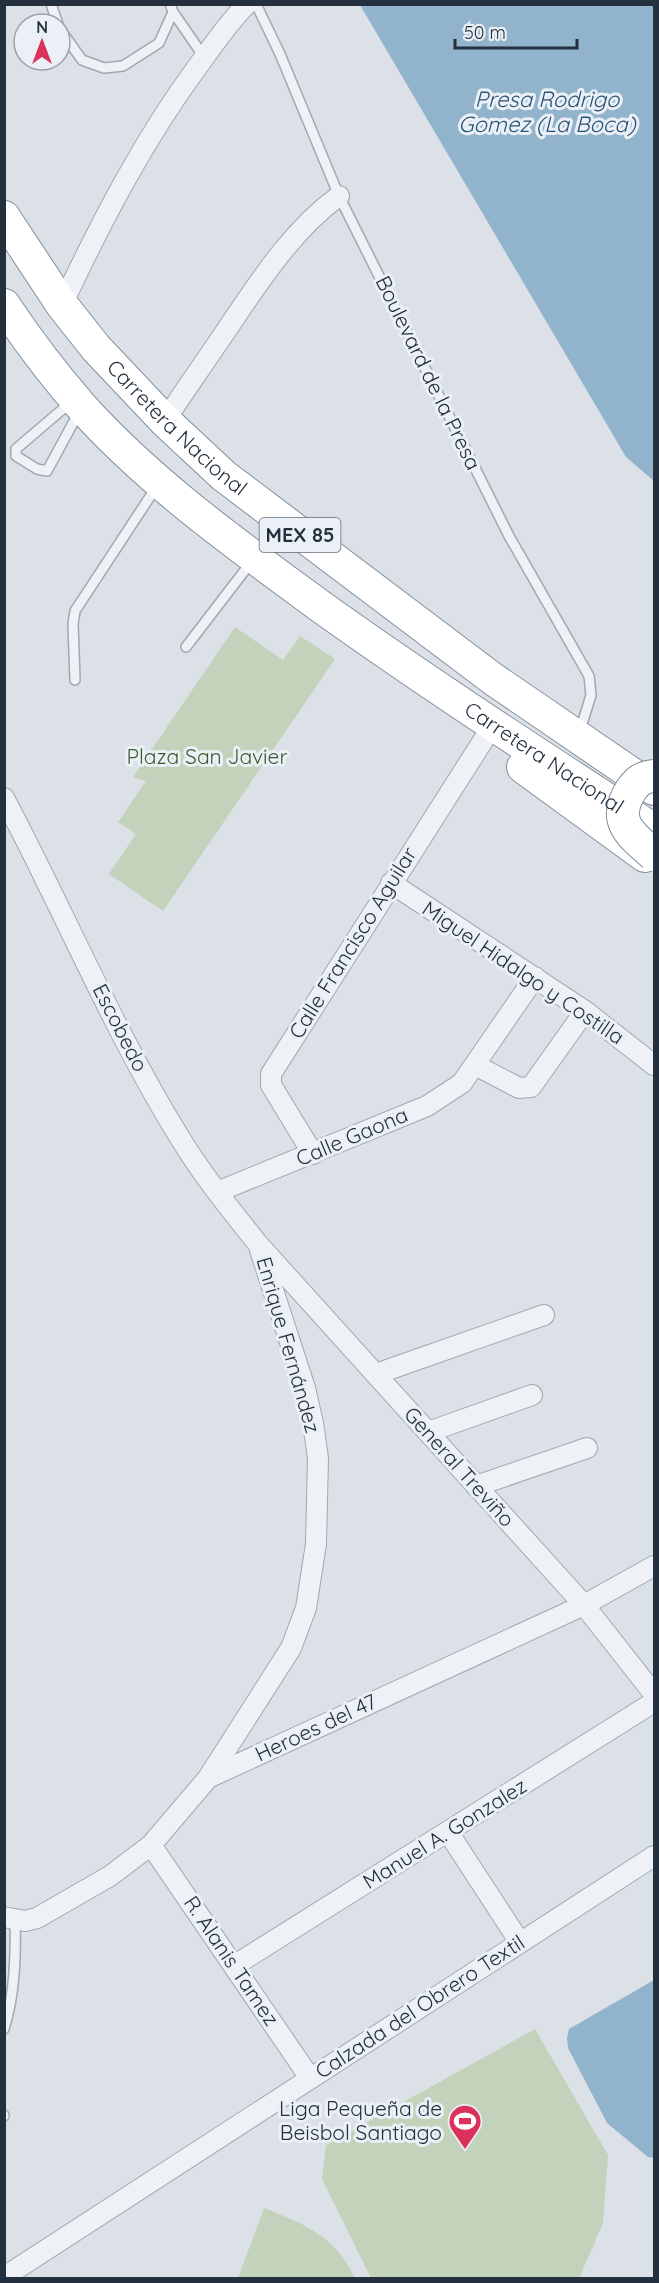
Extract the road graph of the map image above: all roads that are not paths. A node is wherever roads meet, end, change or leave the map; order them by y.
1 (246, 4) edge
2 (256, 4) edge
3 (172, 8) edge
4 (72, 46) edge
5 (204, 57) junction
6 (339, 196) junction
7 (4, 217) edge
8 (4, 305) edge
9 (62, 305) junction
10 (78, 403) junction
11 (165, 421) junction
12 (160, 482) junction
13 (255, 558) junction
14 (186, 647) dead end
15 (75, 680) dead end
16 (478, 723) junction
17 (578, 736) junction
18 (654, 776) edge
19 (654, 789) edge
20 (4, 798) edge
21 (654, 830) edge
22 (654, 855) edge
23 (654, 863) edge
24 (391, 883) junction
25 (535, 977) junction
26 (585, 1011) junction
27 (475, 1065) junction
28 (654, 1065) edge
29 (313, 1154) junction
30 (217, 1192) junction
31 (258, 1244) junction
32 (544, 1315) dead end
33 (376, 1374) junction
34 (532, 1395) dead end
35 (428, 1432) junction
36 (587, 1448) dead end
37 (476, 1486) junction
38 (654, 1566) edge
39 (584, 1605) junction
40 (654, 1694) edge
41 (654, 1702) edge
42 (208, 1778) junction
43 (447, 1832) junction
44 (151, 1845) junction
45 (654, 1856) edge
46 (10, 1919) edge
47 (519, 1941) junction
48 (235, 1965) junction
49 (4, 2029) edge
50 (310, 2078) junction
51 (4, 2277) edge

1 - 5 street
2 - 6 lane, Boulevard de la Presa
3 - 4 lane
3 - 5 lane
5 - 9 street
6 - 11 street
6 - 17 lane, Boulevard de la Presa
7 - 9 highway, Carretera Nacional / MEX 85
8 - 10 highway, Carretera Nacional / MEX 85
9 - 11 highway, Carretera Nacional / MEX 85
10 - 10 lane
10 - 12 highway, Carretera Nacional / MEX 85
11 - 17 highway, Carretera Nacional / MEX 85
12 - 13 highway, Carretera Nacional / MEX 85
12 - 15 lane
13 - 14 lane
13 - 16 highway, Carretera Nacional / MEX 85
16 - 21 highway, Carretera Nacional / MEX 85
16 - 23 highway, MEX 85
16 - 24 street, Calle Francisco Aguilar
17 - 19 highway, Carretera Nacional / MEX 85
18 - 22 highway, bridge
20 - 30 street, Escobedo
24 - 25 street, Miguel Hidalgo y Costilla
24 - 29 street, Calle Francisco Aguilar
25 - 26 street, Miguel Hidalgo y Costilla
25 - 27 street, Calle Gaona
26 - 27 street
26 - 28 street, Miguel Hidalgo y Costilla
27 - 29 street, Calle Gaona
29 - 30 street, Calle Gaona
30 - 31 street, Escobedo
31 - 33 street, General Treviño
31 - 42 street, Enrique Fernández
32 - 33 street
33 - 35 street, General Treviño
34 - 35 street
35 - 37 street, General Treviño
36 - 37 street
37 - 39 street, General Treviño
38 - 39 street, Heroes del 47
39 - 40 street, General Treviño
39 - 42 street, Heroes del 47
41 - 43 street, Manuel A. Gonzalez
42 - 44 street, Heroes del 47
43 - 47 street
43 - 48 street, Manuel A. Gonzalez
44 - 46 street, Heroes del 47
44 - 48 street, R. Alanis Tamez
45 - 47 street, Calzada del Obrero Textil
46 - 49 lane
47 - 50 street, Calzada del Obrero Textil
48 - 50 street, R. Alanis Tamez
50 - 51 street, Calzada del Obrero Textil

